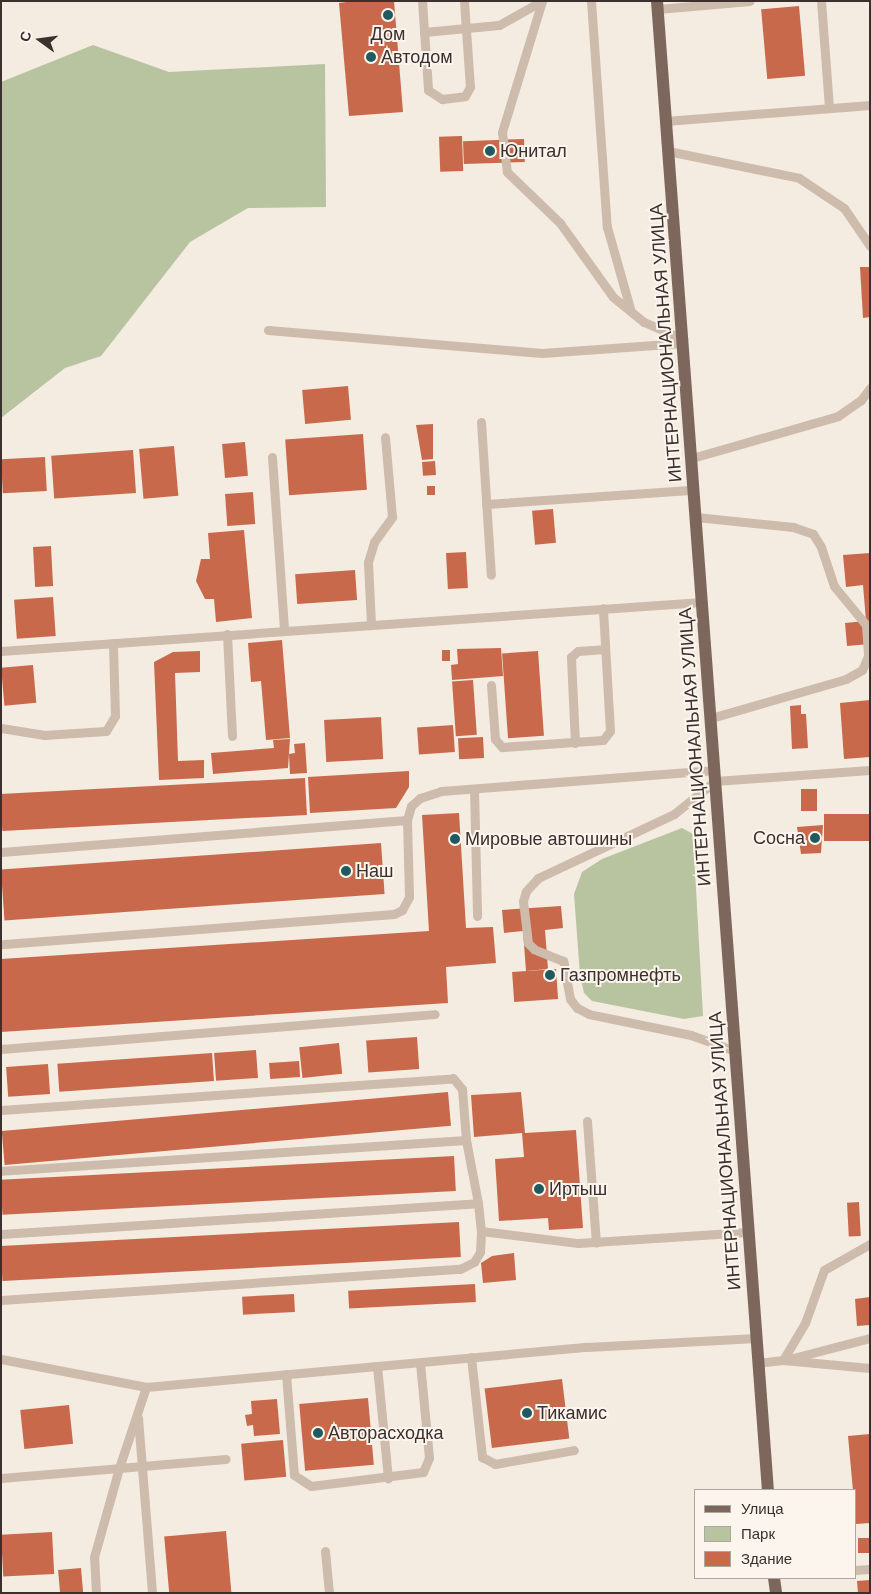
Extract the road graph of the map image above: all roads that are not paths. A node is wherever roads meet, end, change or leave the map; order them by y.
1 (422, 1) edge
2 (464, 1) edge
3 (542, 1) edge
4 (591, 1) edge
5 (750, 1) edge
6 (820, 1) edge
7 (658, 5) edge
8 (466, 28) junction
9 (424, 32) junction
10 (870, 105) edge
11 (830, 108) junction
12 (666, 121) junction
13 (668, 151) junction
14 (870, 246) edge
15 (632, 314) junction
16 (268, 330) dead end
17 (683, 341) junction
18 (870, 388) edge
19 (481, 422) dead end
20 (385, 437) dead end
21 (272, 457) dead end
22 (692, 458) junction
23 (694, 490) junction
24 (486, 504) junction
25 (696, 517) junction
26 (491, 574) dead end
27 (702, 602) junction
28 (602, 608) junction
29 (371, 624) junction
30 (284, 630) junction
31 (227, 634) junction
32 (113, 642) junction
33 (605, 649) junction
34 (1, 651) edge
35 (491, 685) dead end
36 (711, 718) junction
37 (1, 728) edge
38 (232, 736) dead end
39 (575, 743) junction
40 (870, 770) edge
41 (715, 776) junction
42 (474, 789) junction
43 (407, 820) junction
44 (1, 852) edge
45 (477, 916) dead end
46 (1, 944) edge
47 (435, 1014) dead end
48 (1, 1049) edge
49 (735, 1051) junction
50 (1, 1110) edge
51 (587, 1121) dead end
52 (466, 1140) junction
53 (1, 1171) edge
54 (478, 1203) junction
55 (481, 1231) junction
56 (748, 1232) junction
57 (1, 1234) edge
58 (596, 1242) junction
59 (870, 1244) edge
60 (1, 1300) edge
61 (757, 1338) junction
62 (870, 1338) edge
63 (471, 1358) junction
64 (1, 1360) edge
65 (783, 1360) junction
66 (420, 1362) junction
67 (758, 1363) junction
68 (378, 1366) junction
69 (870, 1368) edge
70 (286, 1374) junction
71 (146, 1387) junction
72 (137, 1413) junction
73 (574, 1450) dead end
74 (226, 1459) dead end
75 (142, 1466) junction
76 (119, 1468) junction
77 (1, 1478) edge
78 (388, 1478) junction
79 (768, 1489) edge
80 (325, 1551) dead end
81 (870, 1569) edge
82 (856, 1570) edge
83 (774, 1579) edge
84 (96, 1593) edge
85 (152, 1593) edge
86 (329, 1593) edge
87 (776, 1593) edge

1 - 9 lane
2 - 8 lane
3 - 8 lane
3 - 15 lane
4 - 15 lane
5 - 7 lane
6 - 11 lane
7 - 12 main road, ИНТЕРНАЦИОНАЛЬНАЯ УЛИЦА
8 - 9 lane
8 - 9 lane
10 - 11 lane
11 - 12 lane
12 - 13 main road, ИНТЕРНАЦИОНАЛЬНАЯ УЛИЦА
13 - 14 lane
13 - 17 main road, ИНТЕРНАЦИОНАЛЬНАЯ УЛИЦА
15 - 17 lane
16 - 17 lane
17 - 22 main road, ИНТЕРНАЦИОНАЛЬНАЯ УЛИЦА
18 - 22 lane
19 - 24 lane
20 - 29 lane
21 - 30 lane
22 - 23 main road, ИНТЕРНАЦИОНАЛЬНАЯ УЛИЦА
23 - 24 lane
23 - 25 main road, ИНТЕРНАЦИОНАЛЬНАЯ УЛИЦА
24 - 26 lane
25 - 27 main road, ИНТЕРНАЦИОНАЛЬНАЯ УЛИЦА
25 - 36 lane
27 - 28 lane
27 - 36 main road, ИНТЕРНАЦИОНАЛЬНАЯ УЛИЦА
28 - 29 lane
28 - 33 lane
29 - 30 lane
30 - 31 lane
31 - 32 lane
31 - 38 lane
32 - 34 lane
32 - 37 lane
33 - 39 lane
33 - 39 lane
35 - 39 lane
36 - 41 main road, ИНТЕРНАЦИОНАЛЬНАЯ УЛИЦА
40 - 41 lane
41 - 42 lane
41 - 49 main road, ИНТЕРНАЦИОНАЛЬНАЯ УЛИЦА
41 - 49 lane
42 - 43 lane
42 - 45 lane
43 - 44 lane
43 - 46 lane
47 - 48 lane
49 - 56 main road, ИНТЕРНАЦИОНАЛЬНАЯ УЛИЦА
50 - 52 lane
51 - 58 lane
52 - 53 lane
52 - 54 lane
54 - 55 lane
54 - 57 lane
55 - 58 lane
55 - 60 lane
56 - 58 lane
56 - 61 main road, ИНТЕРНАЦИОНАЛЬНАЯ УЛИЦА
59 - 65 lane
61 - 63 lane
61 - 67 main road, ИНТЕРНАЦИОНАЛЬНАЯ УЛИЦА
62 - 65 lane
63 - 66 lane
63 - 73 lane
64 - 71 lane
65 - 67 lane
65 - 69 lane
66 - 68 lane
66 - 78 lane
67 - 79 main road, ИНТЕРНАЦИОНАЛЬНАЯ УЛИЦА
68 - 70 lane
68 - 78 lane
70 - 71 lane
70 - 78 lane
71 - 72 lane
72 - 75 lane
72 - 76 lane
74 - 75 lane
75 - 76 lane
75 - 85 lane
76 - 77 lane
76 - 84 lane
80 - 86 lane
81 - 82 lane
83 - 87 main road

